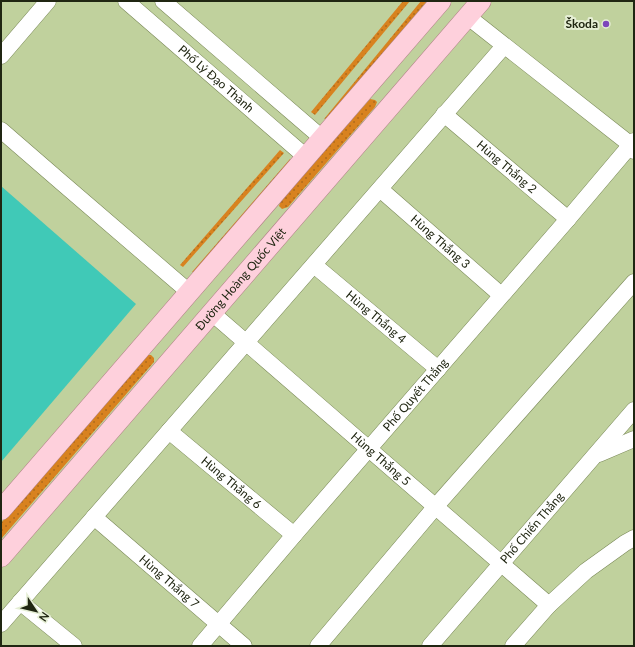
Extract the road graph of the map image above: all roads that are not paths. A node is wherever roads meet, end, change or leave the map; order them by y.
1 (48, 1) edge
2 (126, 1) edge
3 (163, 1) edge
4 (441, 1) edge
5 (449, 1) edge
6 (480, 1) edge
7 (467, 16) junction
8 (504, 46) junction
9 (1, 56) edge
10 (444, 114) junction
11 (1, 130) edge
12 (322, 138) junction
13 (633, 146) edge
14 (306, 157) junction
15 (380, 189) junction
16 (568, 219) junction
17 (314, 265) junction
18 (634, 282) edge
19 (189, 292) junction
20 (501, 295) junction
21 (212, 312) junction
22 (246, 343) junction
23 (438, 369) junction
24 (634, 410) edge
25 (169, 431) junction
26 (634, 439) edge
27 (369, 449) junction
28 (595, 456) junction
29 (436, 506) junction
30 (1, 510) edge
31 (94, 517) junction
32 (294, 535) junction
33 (634, 538) edge
34 (1, 557) edge
35 (502, 563) junction
36 (20, 602) junction
37 (549, 604) junction
38 (1, 624) edge
39 (219, 624) junction
40 (74, 646) edge
41 (200, 646) edge
42 (244, 646) edge
43 (318, 646) edge
44 (430, 646) edge
45 (514, 646) edge

1 - 9 street
2 - 14 street, Phố Lý Đạo Thành
3 - 12 street, Phố Lý Đạo Thành
4 - 12 main road
5 - 7 main road
6 - 7 main road, Đường Hoàng Quốc Việt
7 - 8 street
7 - 21 main road, Đường Hoàng Quốc Việt
8 - 10 street
8 - 13 street
10 - 15 street
10 - 16 street, Hùng Thắng 2
11 - 19 street
12 - 14 main road
13 - 16 street, Phố Quyết Thắng
14 - 19 main road
15 - 17 street
15 - 20 street, Hùng Thắng 3
16 - 20 street, Phố Quyết Thắng
17 - 22 street
17 - 23 street, Hùng Thắng 4
18 - 29 street
19 - 21 main road
19 - 30 main road
20 - 23 street, Phố Quyết Thắng
21 - 22 street, Hùng Thắng 5
21 - 34 main road, Đường Hoàng Quốc Việt
22 - 25 street
22 - 27 street, Hùng Thắng 5
23 - 27 street, Phố Quyết Thắng
24 - 28 street, Phố Chiến Thắng
25 - 31 street
25 - 32 street, Hùng Thắng 6
26 - 28 street
27 - 29 street, Hùng Thắng 5
27 - 32 street, Phố Quyết Thắng
28 - 35 street, Phố Chiến Thắng
29 - 35 street, Hùng Thắng 5
29 - 43 street
31 - 36 street
31 - 39 street, Hùng Thắng 7
32 - 39 street, Phố Quyết Thắng
33 - 37 street
35 - 37 street, Hùng Thắng 5
35 - 44 street, Phố Chiến Thắng
36 - 38 street
36 - 40 street
37 - 45 street
39 - 41 street, Phố Quyết Thắng
39 - 42 street, Hùng Thắng 7

